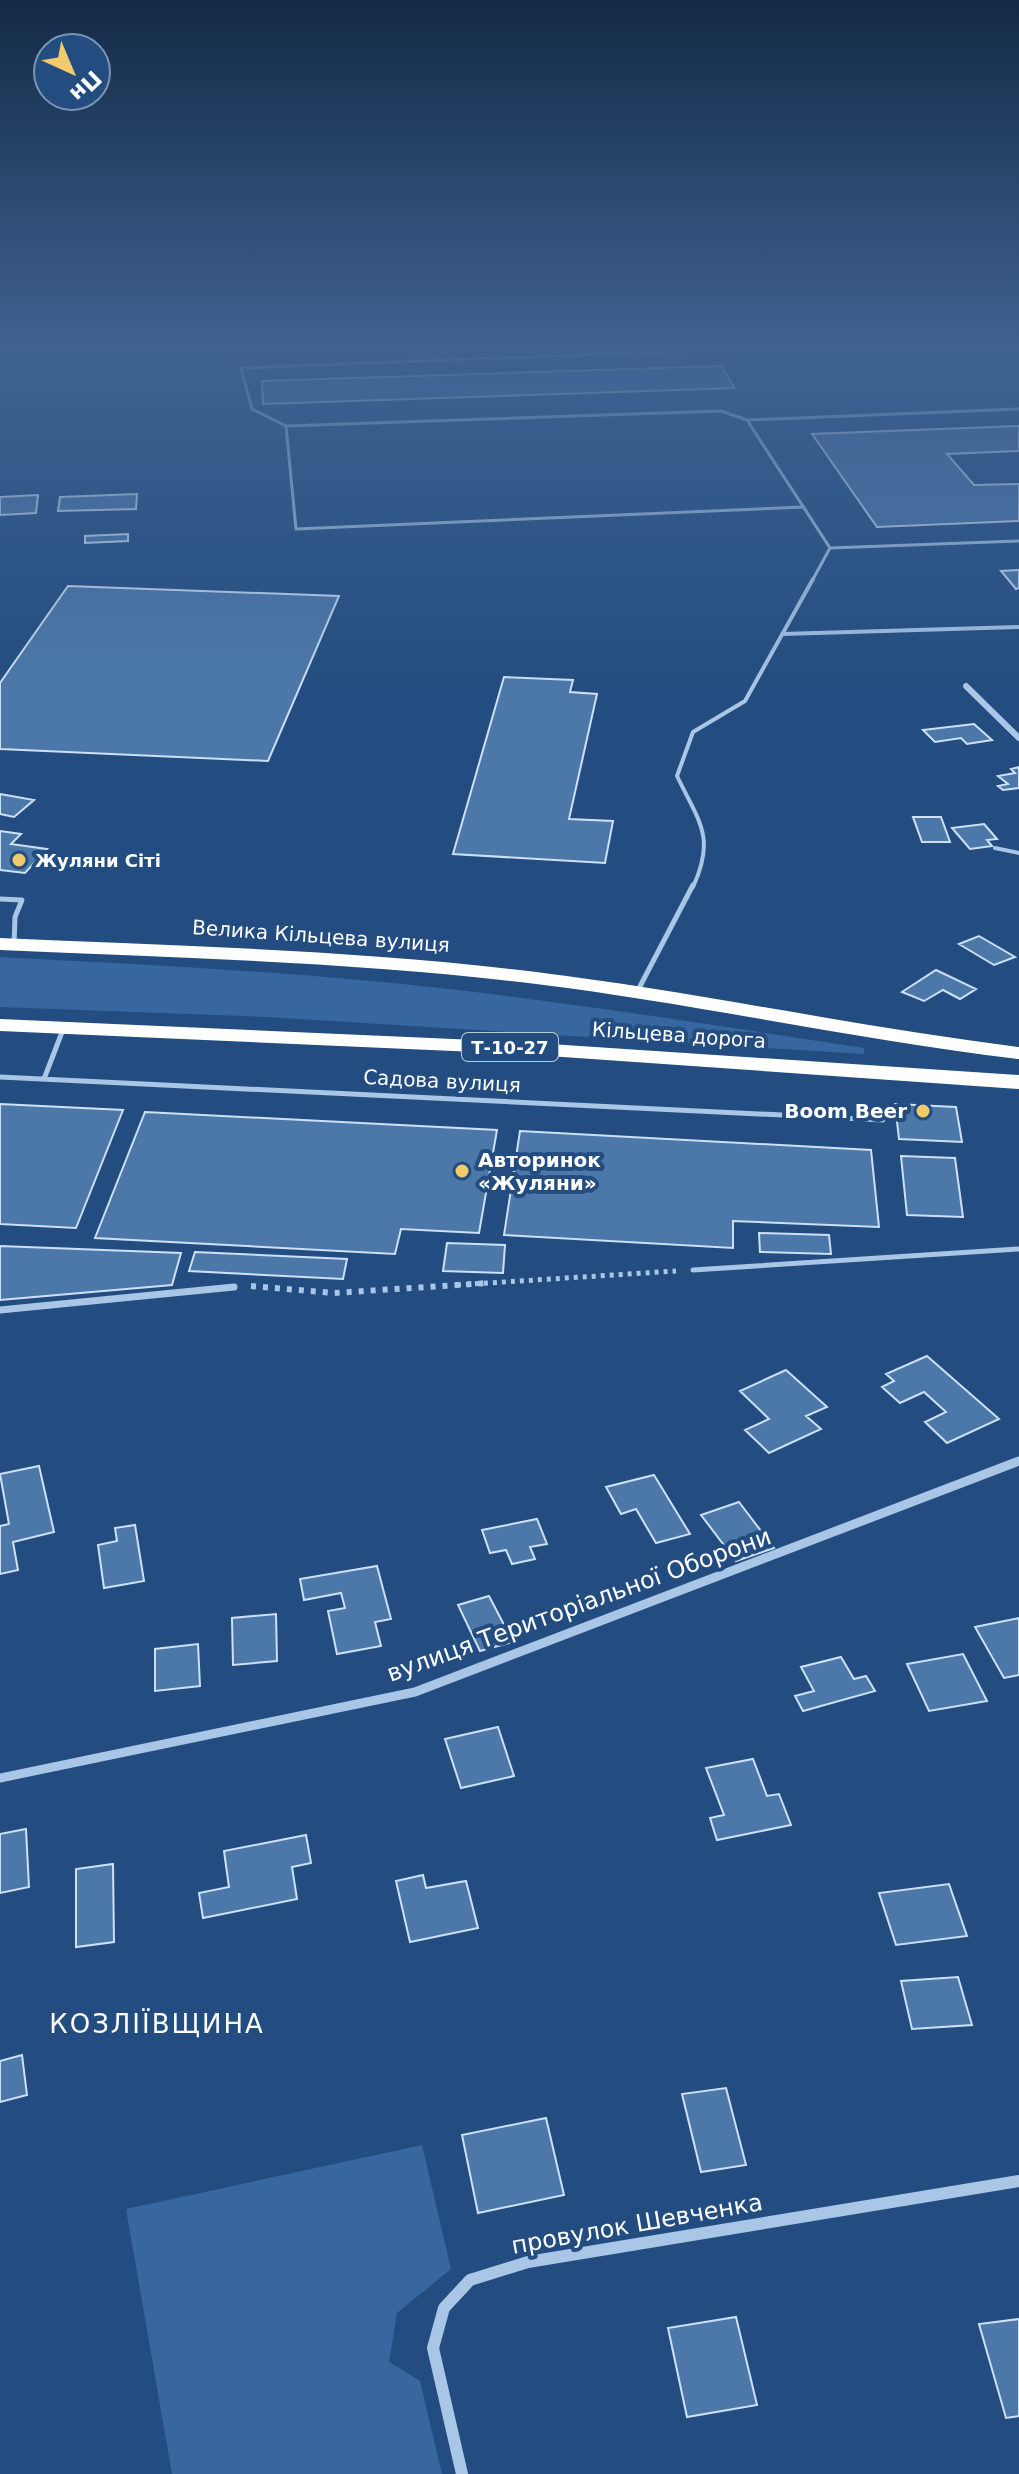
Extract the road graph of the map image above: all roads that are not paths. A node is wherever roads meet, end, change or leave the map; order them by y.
1 (289, 459) edge
2 (773, 459) edge
3 (804, 507) junction
4 (1019, 541) edge
5 (830, 548) junction
6 (1019, 627) edge
7 (782, 634) junction
8 (966, 686) dead end
9 (1019, 738) edge
10 (995, 848) dead end
11 (1019, 853) edge
12 (0, 899) edge
13 (7, 944) edge
14 (637, 992) junction
15 (0, 1025) edge
16 (64, 1027) junction
17 (1019, 1053) edge
18 (0, 1077) edge
19 (44, 1079) junction
20 (1019, 1082) edge
21 (883, 1120) dead end
22 (1019, 1249) edge
23 (693, 1270) road end
24 (234, 1287) road end
25 (0, 1310) edge
26 (1019, 1461) edge
27 (0, 1778) edge
28 (1019, 2181) edge
29 (462, 2474) edge

1 - 3 lane
2 - 3 lane
3 - 5 lane
4 - 5 lane
5 - 7 lane
6 - 7 lane
7 - 14 lane
8 - 9 street
10 - 11 lane
12 - 13 lane
13 - 14 highway, Велика Кільцева вулиця
14 - 17 highway, Кільцева дорога
15 - 16 highway, Кільцева дорога / Т-10-27
16 - 19 lane
16 - 20 highway, Кільцева дорога / Т-10-27
18 - 19 lane, Садова вулиця
19 - 21 lane, Садова вулиця
22 - 23 lane
24 - 25 lane
26 - 27 street, вулиця Територіальної Оборони
28 - 29 street, провулок Шевченка

